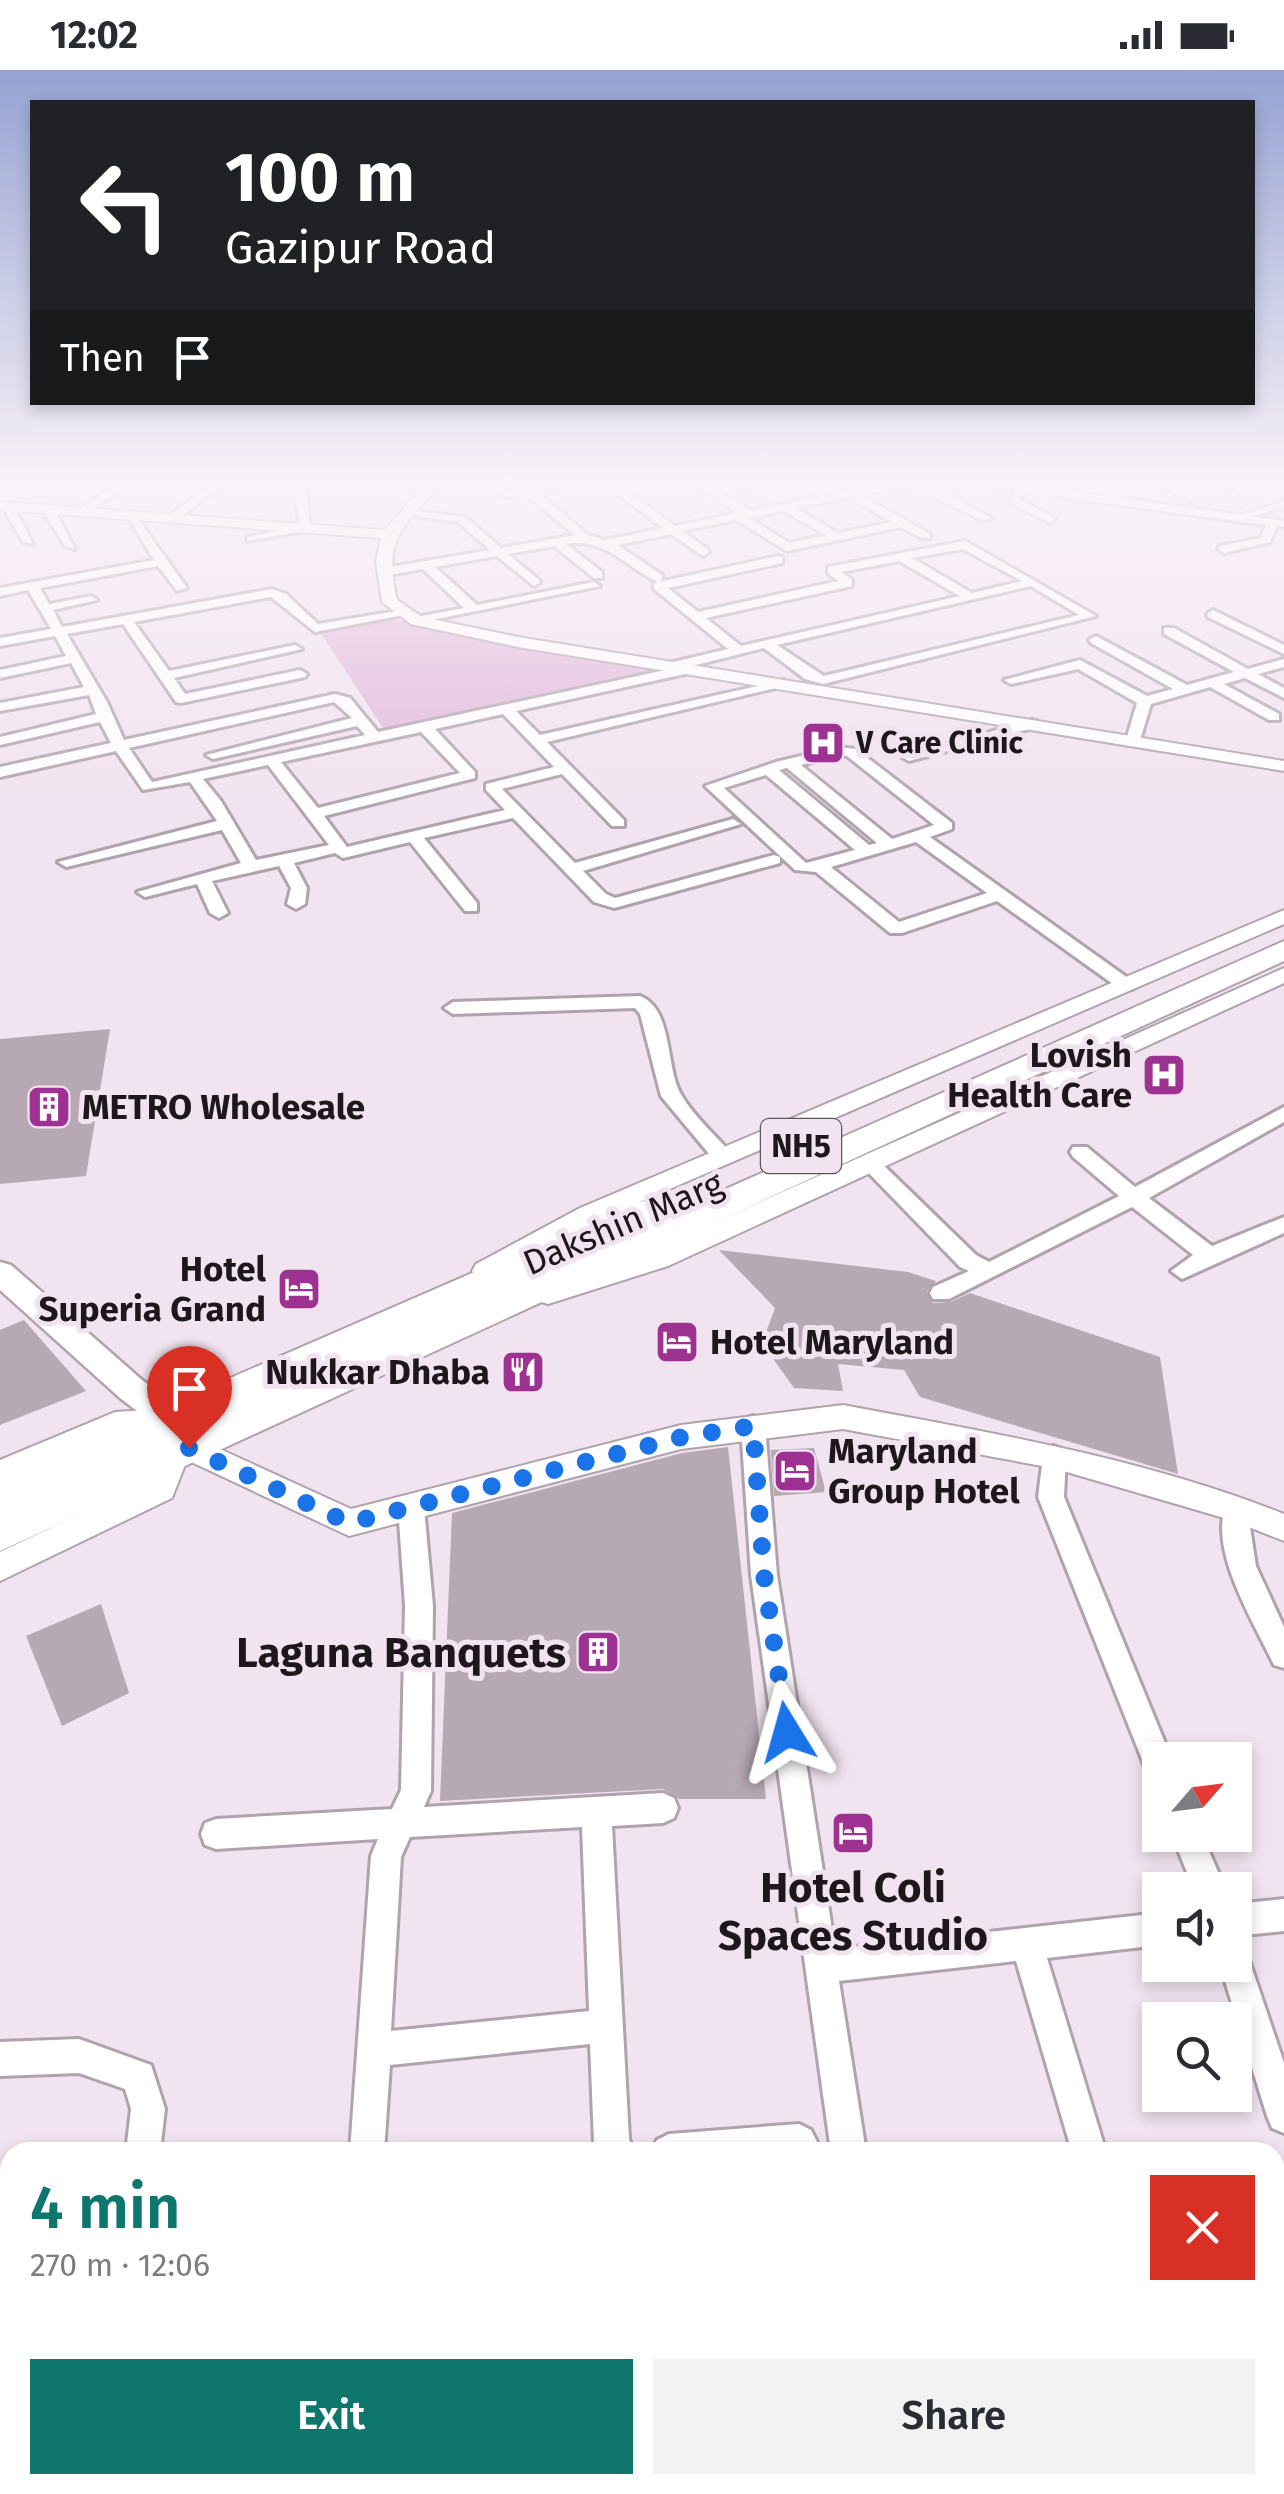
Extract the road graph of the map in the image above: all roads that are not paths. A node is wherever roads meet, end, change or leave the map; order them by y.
1 (37, 595) edge
2 (260, 595) edge
3 (277, 595) edge
4 (388, 595) edge
5 (457, 595) edge
6 (534, 595) edge
7 (670, 595) edge
8 (792, 595) edge
9 (967, 595) edge
10 (978, 595) edge
11 (1057, 595) edge
12 (970, 597) junction
13 (91, 600) dead end
14 (45, 608) junction
15 (473, 610) junction
16 (1213, 614) dead end
17 (696, 616) junction
18 (410, 618) junction
19 (126, 619) junction
20 (56, 631) junction
21 (1169, 631) dead end
22 (1096, 640) dead end
23 (0, 642) edge
24 (766, 643) junction
25 (295, 648) dead end
26 (738, 650) junction
27 (1284, 650) edge
28 (72, 658) junction
29 (1284, 663) edge
30 (680, 668) junction
31 (1247, 672) junction
32 (0, 674) edge
33 (300, 674) dead end
34 (166, 676) junction
35 (1011, 680) dead end
36 (1212, 682) junction
37 (779, 683) junction
38 (92, 690) junction
39 (1183, 690) junction
40 (1284, 694) edge
41 (1145, 701) junction
42 (0, 708) edge
43 (506, 709) junction
44 (103, 717) junction
45 (1274, 717) dead end
46 (363, 720) junction
47 (1032, 724) junction
48 (426, 728) junction
49 (376, 739) junction
50 (0, 740) edge
51 (1133, 740) junction
52 (535, 741) junction
53 (120, 746) junction
54 (213, 755) dead end
55 (910, 757) dead end
56 (273, 762) junction
57 (790, 763) junction
58 (1284, 766) edge
59 (768, 768) junction
60 (564, 769) junction
61 (1, 771) edge
62 (195, 780) junction
63 (516, 812) junction
64 (314, 814) junction
65 (618, 823) dead end
66 (225, 824) junction
67 (733, 824) dead end
68 (414, 836) junction
69 (918, 836) junction
70 (888, 844) junction
71 (340, 847) junction
72 (866, 851) junction
73 (284, 860) junction
74 (774, 860) dead end
75 (66, 862) dead end
76 (818, 865) junction
77 (251, 866) junction
78 (570, 868) junction
79 (202, 878) junction
80 (144, 892) dead end
81 (1000, 894) junction
82 (296, 904) dead end
83 (471, 906) dead end
84 (218, 913) dead end
85 (1284, 916) edge
86 (1284, 935) edge
87 (1284, 950) edge
88 (1284, 975) edge
89 (1207, 978) junction
90 (1126, 985) junction
91 (452, 1008) dead end
92 (1284, 1113) edge
93 (1080, 1152) dead end
94 (722, 1156) junction
95 (870, 1164) junction
96 (1134, 1197) junction
97 (1284, 1224) edge
98 (1212, 1255) junction
99 (989, 1270) junction
100 (1182, 1271) dead end
101 (0, 1274) edge
102 (941, 1293) dead end
103 (402, 1318) junction
104 (476, 1318) junction
105 (753, 1426) junction
106 (179, 1440) junction
107 (1053, 1456) junction
108 (0, 1474) edge
109 (0, 1496) edge
110 (411, 1507) junction
111 (1237, 1509) junction
112 (1284, 1528) edge
113 (0, 1533) edge
114 (0, 1567) edge
115 (1284, 1656) edge
116 (1150, 1742) edge
117 (662, 1808) dead end
118 (596, 1811) junction
119 (402, 1823) junction
120 (216, 1834) dead end
121 (1284, 1915) edge
122 (1252, 1918) edge
123 (1142, 1931) edge
124 (1027, 1945) junction
125 (822, 1967) junction
126 (1241, 1982) edge
127 (606, 2026) junction
128 (374, 2050) junction
129 (0, 2059) edge
130 (1284, 2116) edge
131 (144, 2142) edge
132 (368, 2142) edge
133 (612, 2142) edge
134 (847, 2142) edge
135 (1086, 2142) edge

1 - 14 street
2 - 19 street
3 - 18 street
4 - 18 street
5 - 15 street
6 - 15 street
7 - 17 street
8 - 17 street
9 - 12 street
10 - 12 street
11 - 24 street
12 - 24 street
13 - 14 street
14 - 20 street
15 - 18 street
16 - 27 street
17 - 26 street
18 - 30 street
19 - 20 street
19 - 34 street
20 - 23 street
20 - 28 street
21 - 31 street
22 - 39 street
24 - 26 street
25 - 34 street
26 - 30 street
28 - 32 street
28 - 38 street
29 - 31 street
30 - 37 street
30 - 43 street
31 - 36 street
31 - 40 street
33 - 34 street
35 - 41 street
36 - 39 street
36 - 45 street
37 - 47 street
37 - 52 street
38 - 42 street
38 - 44 street
39 - 41 street
41 - 51 street
43 - 48 street
43 - 52 street
44 - 50 street
44 - 53 street
46 - 49 street
46 - 53 street
46 - 54 street
47 - 51 street
47 - 55 street
48 - 49 street
48 - 64 street
49 - 56 street
51 - 58 street
52 - 60 street
53 - 61 street
53 - 62 street
56 - 62 street
56 - 64 street
57 - 59 street
57 - 69 street
57 - 70 street
59 - 72 street
59 - 76 street
60 - 63 street
60 - 65 street
62 - 66 street
63 - 68 street
63 - 78 street
64 - 71 street
66 - 75 street
66 - 77 street
67 - 78 street
68 - 71 street
68 - 83 street
69 - 70 street
69 - 81 street
70 - 72 street
71 - 73 street
72 - 76 street
73 - 77 street
73 - 82 street
74 - 78 street
76 - 81 street
77 - 79 street
79 - 80 street
79 - 84 street
81 - 90 street
85 - 90 street
86 - 89 highway, Dakshin Marg / NH5
87 - 89 highway, NH5
88 - 95 street, Dakshin Marg
89 - 103 highway, Dakshin Marg / NH5
89 - 104 highway, NH5
90 - 94 street
91 - 94 street
92 - 96 street
93 - 96 street
94 - 103 street
95 - 99 street
95 - 104 street, Dakshin Marg
96 - 98 street
96 - 99 street
97 - 98 street
98 - 100 street
99 - 102 street
101 - 106 main road
103 - 106 highway, Dakshin Marg
104 - 106 highway
105 - 107 street
105 - 110 street
105 - 125 street
106 - 108 street
106 - 109 highway
106 - 110 street
106 - 113 highway
106 - 114 street
107 - 111 street
107 - 116 street
110 - 119 street
111 - 112 street
111 - 115 street
117 - 118 street
118 - 119 street
118 - 127 street
119 - 120 street
119 - 128 street
121 - 122 street
123 - 124 street
124 - 125 street
124 - 135 street
125 - 134 street
126 - 130 street
127 - 128 street
127 - 133 street
128 - 132 street
129 - 131 street

